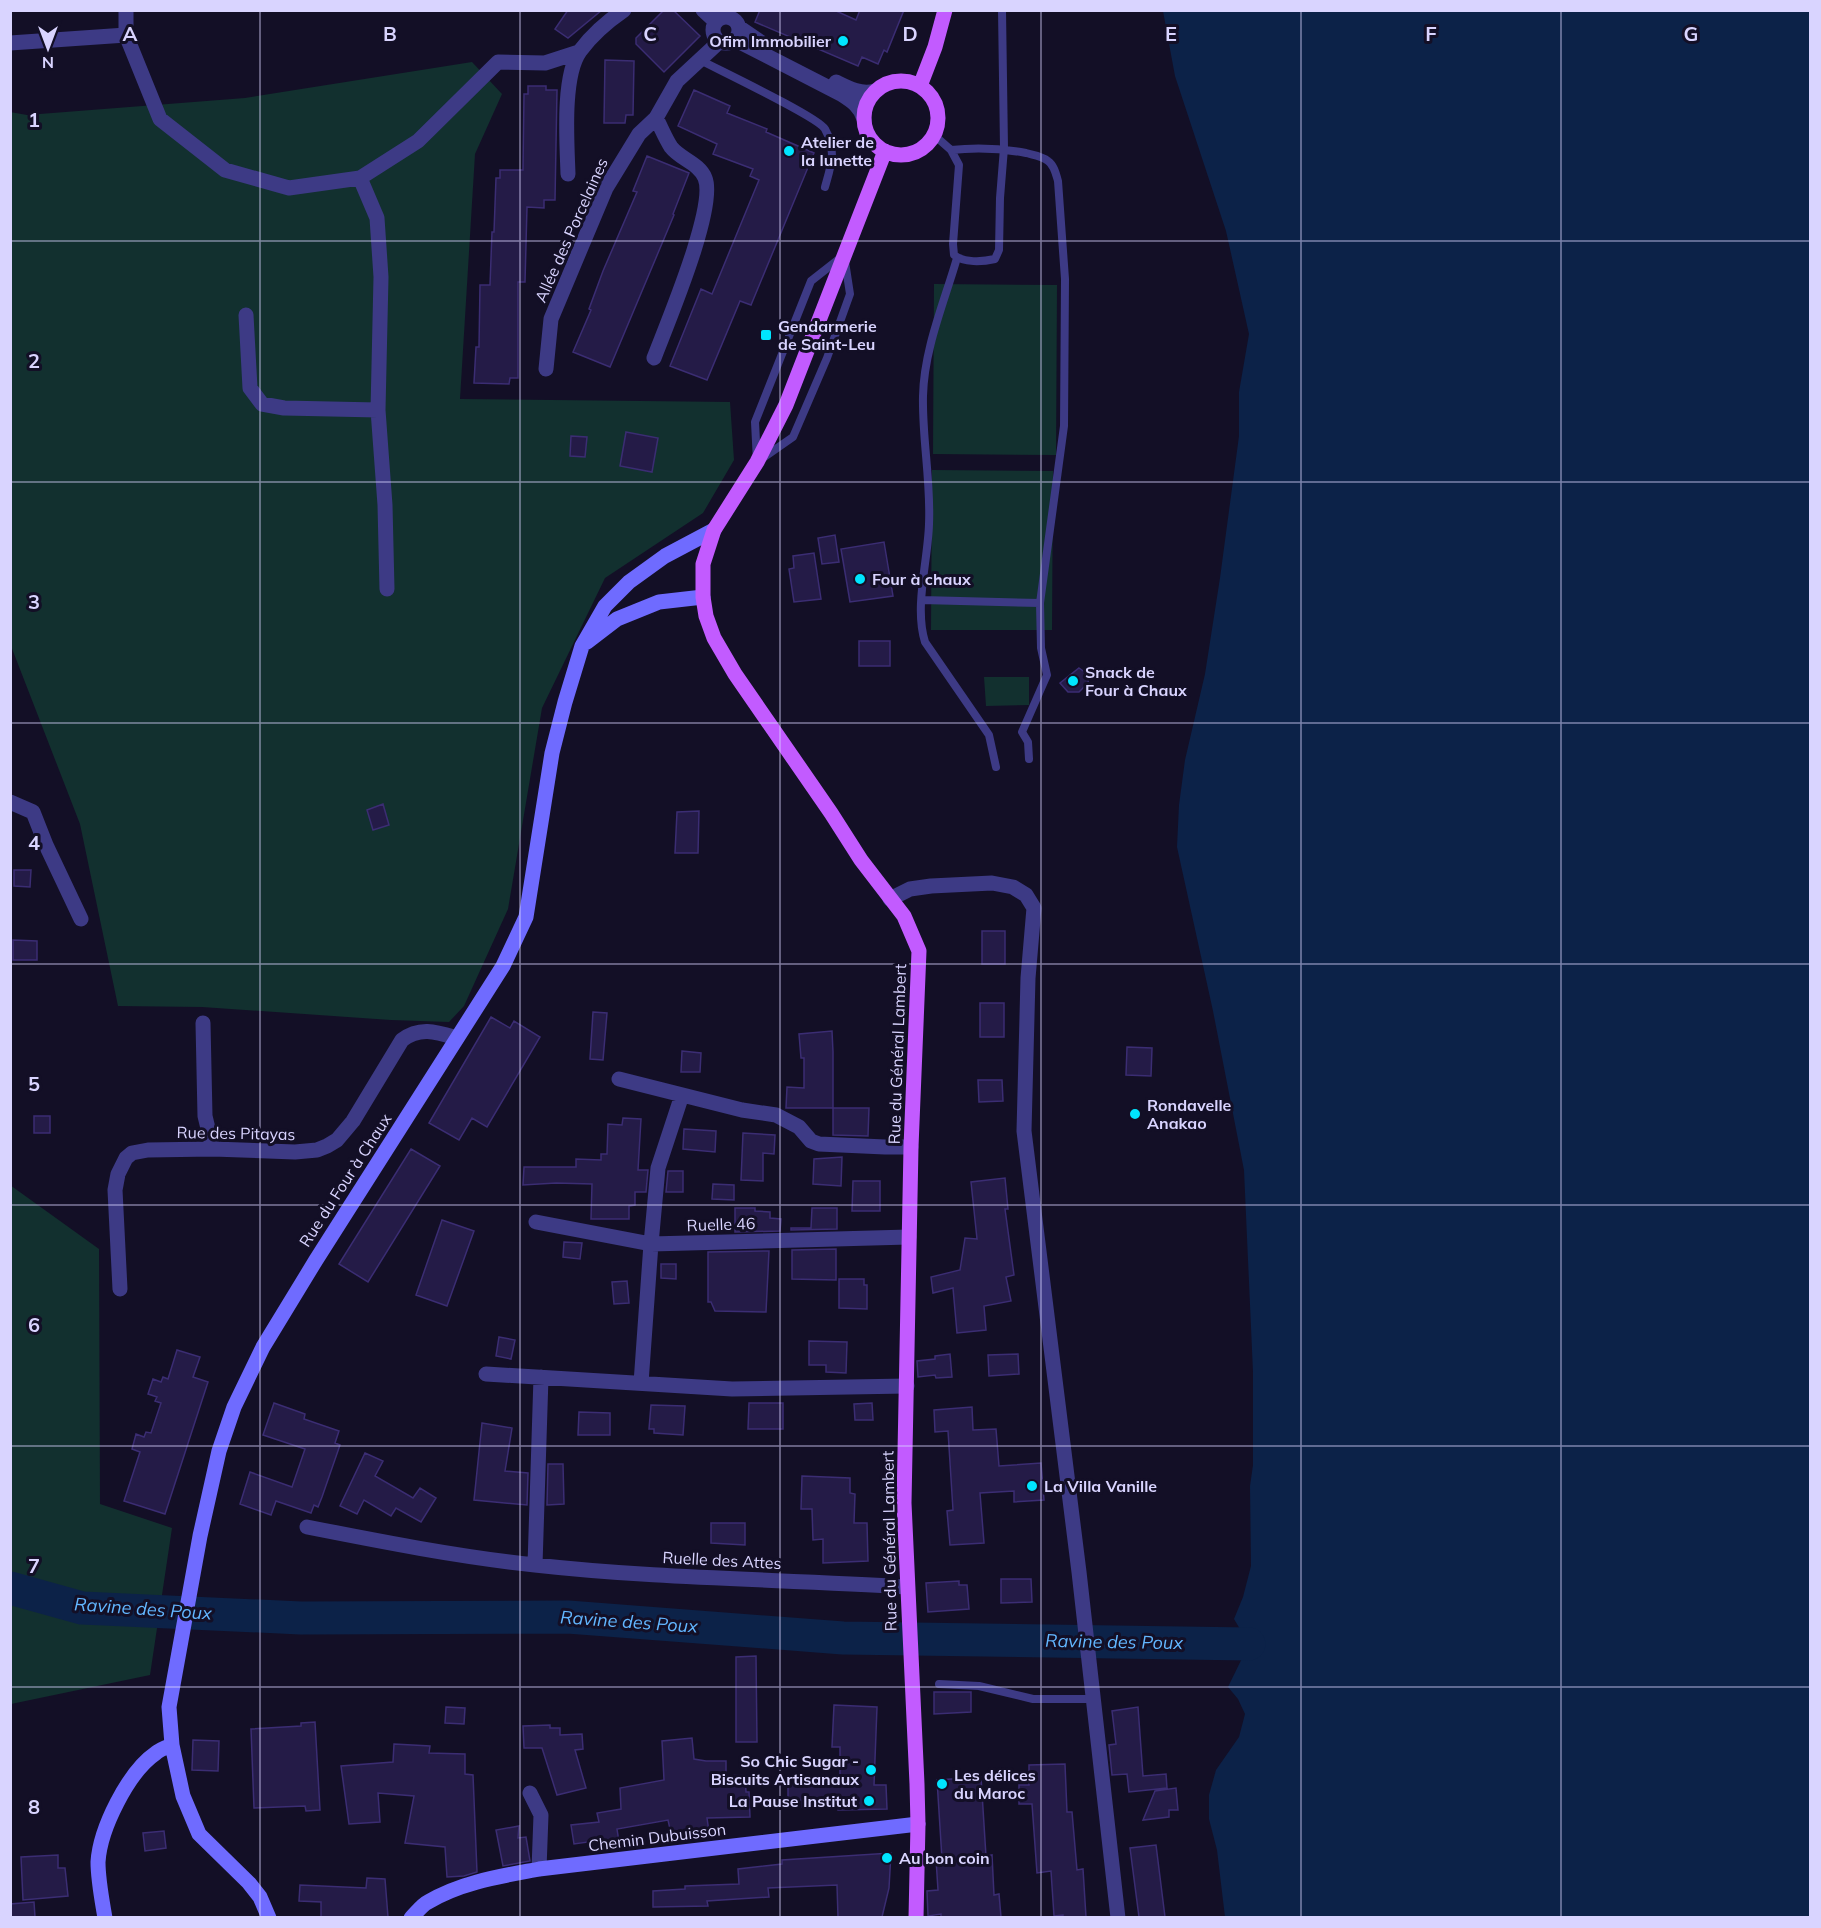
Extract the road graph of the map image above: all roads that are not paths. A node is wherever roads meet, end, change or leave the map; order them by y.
1 (126, 10) edge
2 (624, 10) edge
3 (703, 10) edge
4 (945, 10) edge
5 (1002, 10) edge
6 (716, 22) junction
7 (736, 24) edge
8 (126, 35) junction
9 (719, 42) junction
10 (10, 43) edge
11 (579, 52) junction
12 (700, 60) junction
13 (920, 86) junction
14 (875, 92) junction
15 (657, 118) junction
16 (864, 118) junction
17 (934, 135) junction
18 (1004, 148) junction
19 (951, 150) junction
20 (885, 151) junction
21 (568, 174) dead end
22 (360, 178) junction
23 (825, 187) dead end
24 (844, 255) junction
25 (957, 258) junction
26 (246, 315) dead end
27 (654, 358) dead end
28 (546, 369) dead end
29 (378, 410) junction
30 (757, 462) junction
31 (714, 530) junction
32 (387, 588) dead end
33 (703, 597) junction
34 (922, 600) junction
35 (1040, 603) junction
36 (582, 646) junction
37 (1029, 759) dead end
38 (996, 767) dead end
39 (10, 802) edge
40 (890, 899) junction
41 (81, 919) dead end
42 (203, 1023) dead end
43 (457, 1038) junction
44 (619, 1078) dead end
45 (682, 1095) junction
46 (911, 1147) junction
47 (213, 1149) junction
48 (536, 1222) dead end
49 (909, 1237) junction
50 (651, 1244) junction
51 (120, 1289) dead end
52 (486, 1374) dead end
53 (541, 1377) junction
54 (641, 1383) junction
55 (907, 1386) junction
56 (307, 1527) dead end
57 (535, 1565) junction
58 (907, 1587) junction
59 (939, 1684) dead end
60 (1092, 1692) junction
61 (172, 1745) junction
62 (530, 1793) dead end
63 (918, 1824) junction
64 (539, 1869) junction
65 (105, 1917) edge
66 (270, 1917) edge
67 (411, 1917) edge
68 (916, 1917) edge
69 (1118, 1917) edge

1 - 8 street
2 - 11 street
3 - 6 street
4 - 13 main road
5 - 18 lane
6 - 7 street
6 - 9 street
7 - 9 street
7 - 14 street
7 - 16 street
8 - 10 street
8 - 22 street
9 - 12 street, Allée des Porcelaines
11 - 21 street
11 - 22 street
12 - 15 street, Allée des Porcelaines
12 - 23 lane
13 - 14 main road
13 - 17 main road
14 - 16 main road
15 - 27 street
15 - 28 street, Allée des Porcelaines
16 - 20 main road
17 - 19 lane
17 - 20 main road
18 - 19 lane
18 - 25 lane
18 - 35 lane
19 - 25 lane
20 - 24 main road, Rue du Général Lambert
22 - 29 street
24 - 30 main road, Rue du Général Lambert
24 - 30 lane
25 - 34 lane
26 - 29 street
29 - 32 street
30 - 31 main road, Rue du Général Lambert
31 - 33 main road, Rue du Général Lambert
31 - 36 main road, Rue du Four à Chaux
33 - 36 main road
33 - 40 main road, Rue du Général Lambert
34 - 35 lane
34 - 38 lane
35 - 37 lane
36 - 43 main road, Rue du Four à Chaux
39 - 41 street
40 - 46 main road, Rue du Général Lambert
40 - 60 street
42 - 47 street
43 - 47 street, Rue des Pitayas
43 - 61 main road, Rue du Four à Chaux
44 - 45 street
45 - 46 street
45 - 50 street
46 - 49 main road, Rue du Général Lambert
47 - 51 street, Rue des Pitayas
48 - 50 street, Ruelle 46
49 - 50 street, Ruelle 46
49 - 55 main road, Rue du Général Lambert
50 - 54 street
52 - 53 street
53 - 54 street
53 - 57 street
54 - 55 street
55 - 58 main road, Rue du Général Lambert
56 - 57 street, Ruelle des Attes
57 - 58 street, Ruelle des Attes
58 - 63 main road, Rue du Général Lambert
59 - 60 lane
60 - 69 street
61 - 65 main road
61 - 66 main road
62 - 64 street
63 - 64 main road, Chemin Dubuisson
63 - 68 main road, Rue du Général Lambert
64 - 67 main road, Chemin Dubuisson

